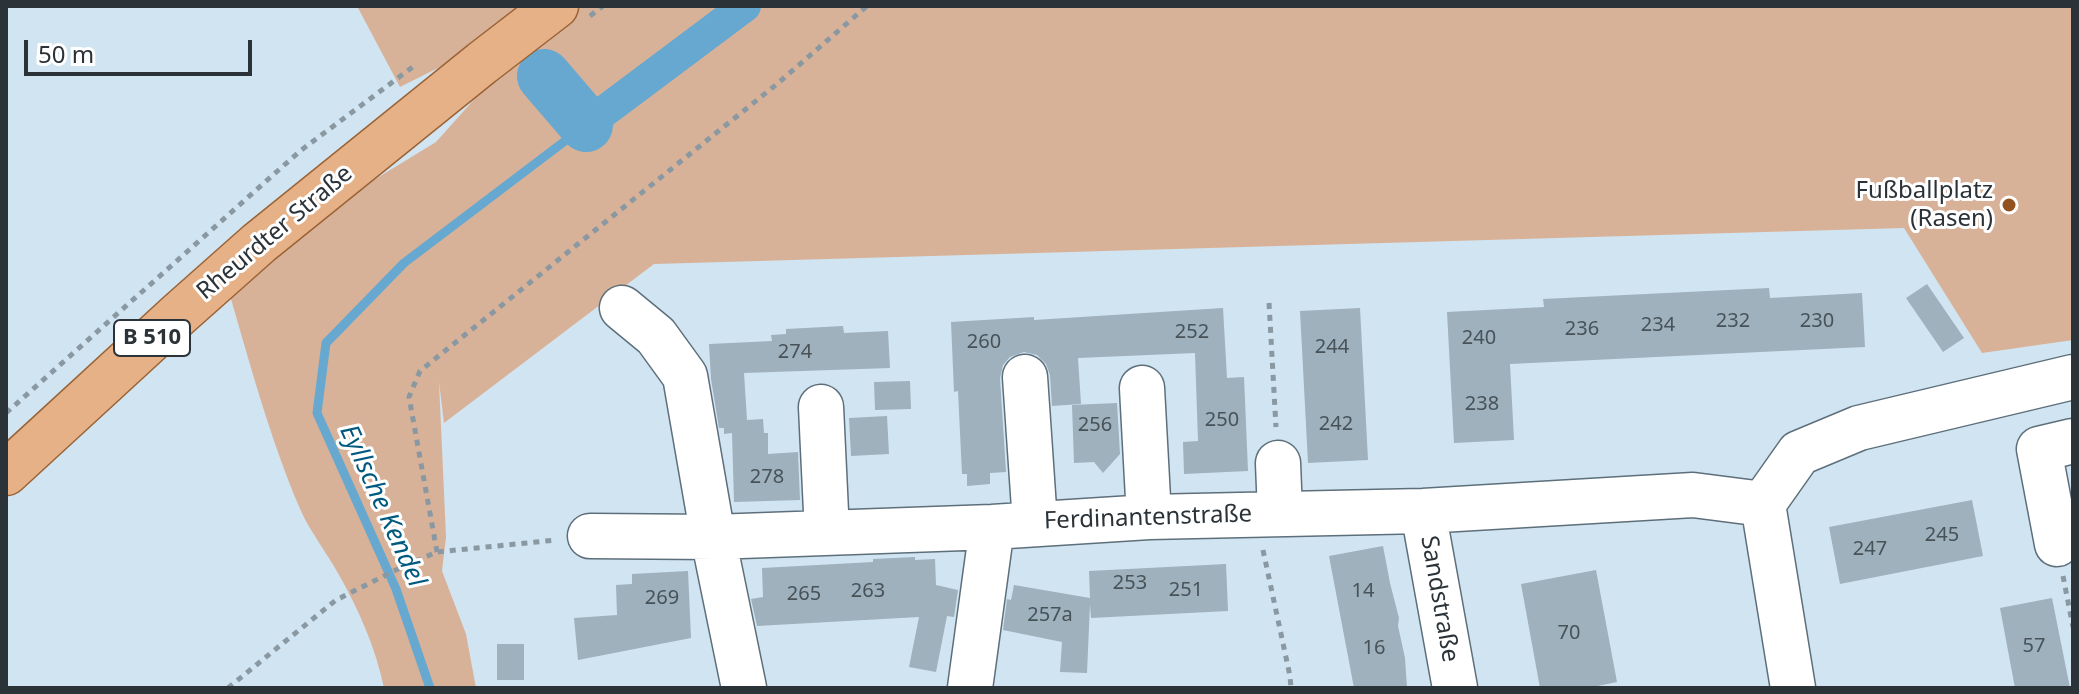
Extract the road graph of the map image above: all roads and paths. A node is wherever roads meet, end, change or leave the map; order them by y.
1 (556, 6) edge
2 (867, 6) edge
3 (1269, 303) dead end
4 (622, 308) dead end
5 (1025, 377) dead end
6 (2073, 377) edge
7 (1142, 388) dead end
8 (821, 407) dead end
9 (2073, 441) edge
10 (1278, 463) joint
11 (6, 473) edge
12 (1763, 504) junction
13 (1423, 511) junction
14 (1268, 514) junction
15 (1149, 517) junction
16 (1014, 525) junction
17 (827, 533) junction
18 (590, 536) joint
19 (713, 537) junction
20 (2057, 544) joint
21 (437, 552) junction
22 (2073, 627) edge
23 (978, 687) edge
24 (228, 688) edge
25 (744, 688) edge
26 (1291, 688) edge
27 (1455, 688) edge
28 (1793, 688) edge

1 - 11 main road, Rheurdter Straße / B 510
2 - 21 path
3 - 10 path
4 - 19 street
5 - 16 street
6 - 12 street
7 - 15 street
8 - 17 street
9 - 20 street
10 - 14 street
12 - 13 street, Ferdinantenstraße
12 - 28 street
13 - 14 street, Ferdinantenstraße
13 - 27 street, Sandstraße
14 - 15 street, Ferdinantenstraße
14 - 26 path
15 - 16 street, Ferdinantenstraße
16 - 17 street, Ferdinantenstraße
16 - 23 street
17 - 19 street, Ferdinantenstraße
18 - 19 street, Ferdinantenstraße
18 - 21 path
19 - 25 street
20 - 22 path
21 - 24 path

